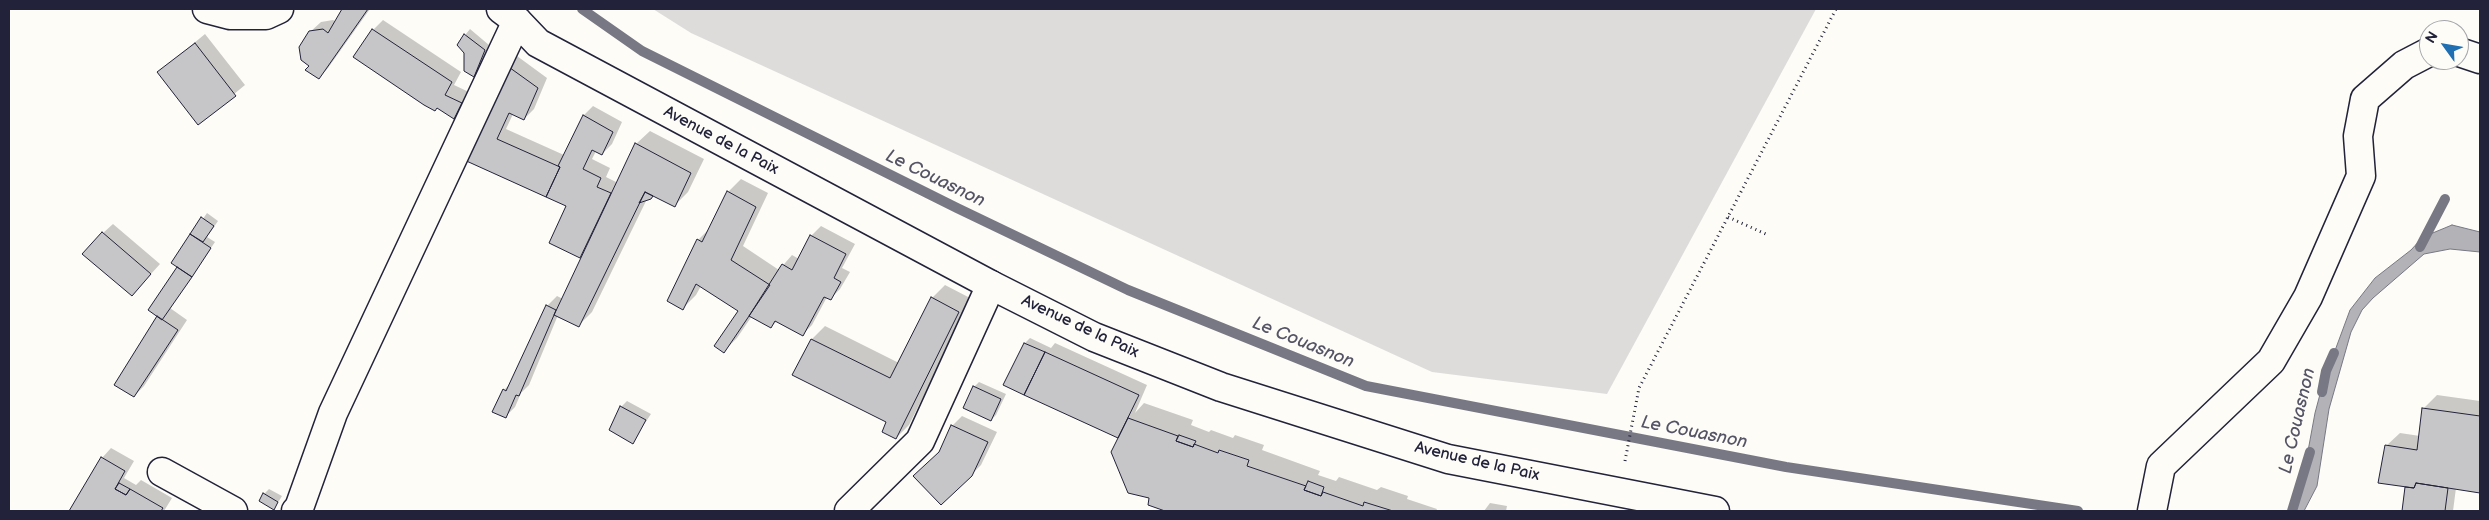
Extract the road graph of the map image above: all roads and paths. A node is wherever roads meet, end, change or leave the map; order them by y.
1 (207, 9) edge
2 (279, 9) edge
3 (1836, 9) edge
4 (509, 15) edge
5 (2419, 57) edge
6 (1728, 217) junction
7 (1768, 235) dead end
8 (991, 286) junction
9 (1625, 461) dead end
10 (162, 472) dead end
11 (233, 511) edge
12 (296, 511) edge
13 (849, 511) edge
14 (1715, 511) edge
15 (2152, 511) edge

1 - 2 main road
3 - 6 path
4 - 8 main road, Avenue de la Paix
4 - 12 main road
5 - 15 main road
6 - 7 path
6 - 9 path
8 - 13 main road
8 - 14 main road, Avenue de la Paix
10 - 11 main road

